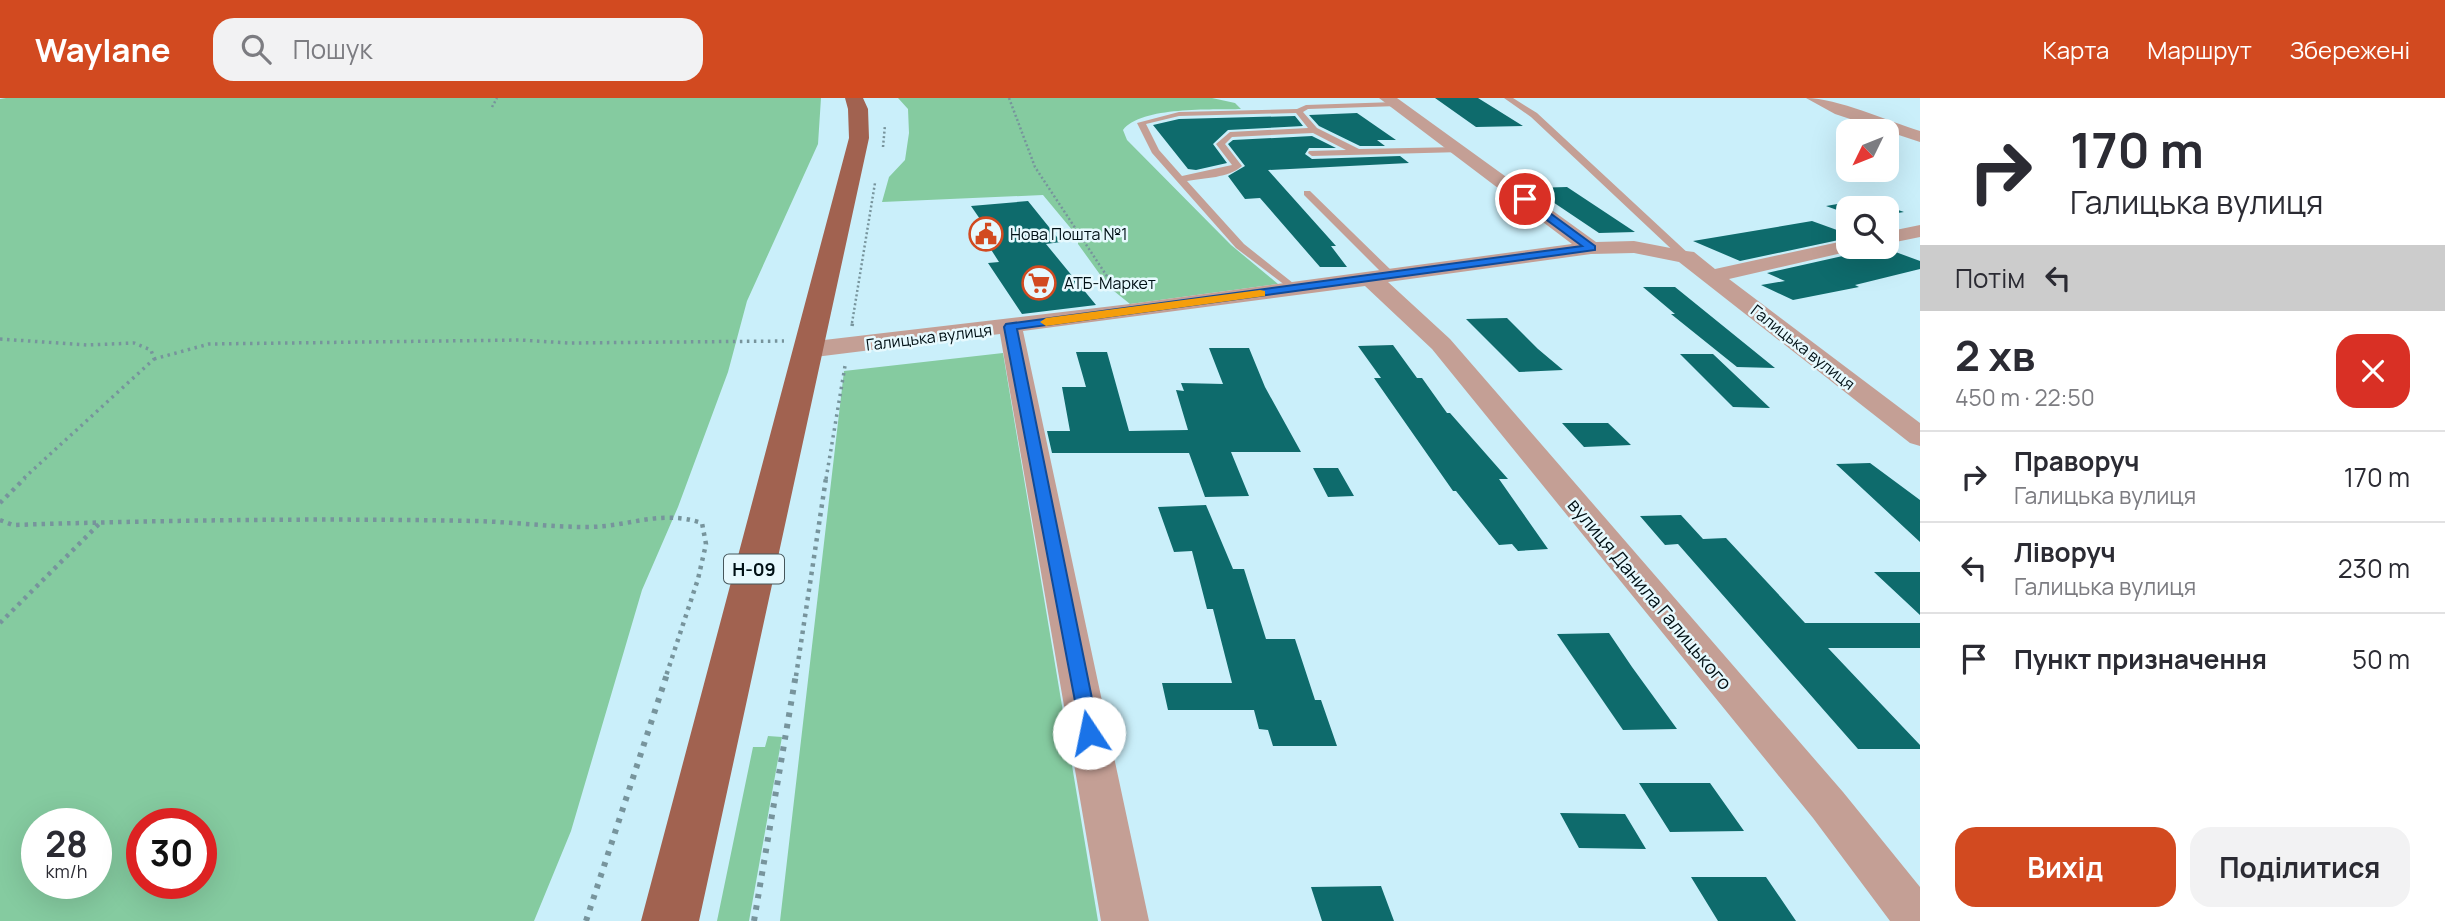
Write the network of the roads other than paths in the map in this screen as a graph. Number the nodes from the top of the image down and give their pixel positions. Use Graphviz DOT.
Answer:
graph roads {
  1 [pos="1508,98"];
  2 [pos="1814,98"];
  3 [pos="1391,101"];
  4 [pos="869,108"];
  5 [pos="1298,111"];
  6 [pos="1314,130"];
  7 [pos="1920,137"];
  8 [pos="1459,150"];
  9 [pos="1357,152"];
  10 [pos="1312,153"];
  11 [pos="1180,179"];
  12 [pos="1307,193"];
  13 [pos="1920,231"];
  14 [pos="1899,235"];
  15 [pos="1591,248"];
  16 [pos="1836,249"];
  17 [pos="1686,257"];
  18 [pos="1713,276"];
  19 [pos="1380,277"];
  20 [pos="1294,289"];
  21 [pos="1010,327"];
  22 [pos="822,345"];
  23 [pos="1920,437"];
  24 [pos="670,921"];
  25 [pos="1125,921"];
  26 [pos="1918,921"];
  1 -- 17 [label="lane, Галицька вулиця"];
  2 -- 7 [label="street"];
  3 -- 5 [label="lane"];
  3 -- 8 [label="street"];
  4 -- 22 [label="main road, Н-09"];
  5 -- 6 [label="lane"];
  5 -- 11 [label="lane"];
  6 -- 9 [label="lane"];
  6 -- 11 [label="lane"];
  8 -- 9 [label="lane"];
  8 -- 15 [label="street"];
  9 -- 10 [label="lane"];
  11 -- 20 [label="lane"];
  12 -- 19 [label="lane"];
  13 -- 14 [label="street"];
  15 -- 17 [label="street, Галицька вулиця"];
  15 -- 19 [label="street, Галицька вулиця"];
  16 -- 18 [label="street"];
  17 -- 18 [label="street, Галицька вулиця"];
  18 -- 23 [label="street, Галицька вулиця"];
  19 -- 20 [label="street, Галицька вулиця"];
  19 -- 26 [label="street, вулиця Данила Галицького"];
  20 -- 21 [label="street, Галицька вулиця"];
  21 -- 22 [label="street, Галицька вулиця"];
  21 -- 25 [label="street"];
  22 -- 24 [label="main road, Н-09"];
}
